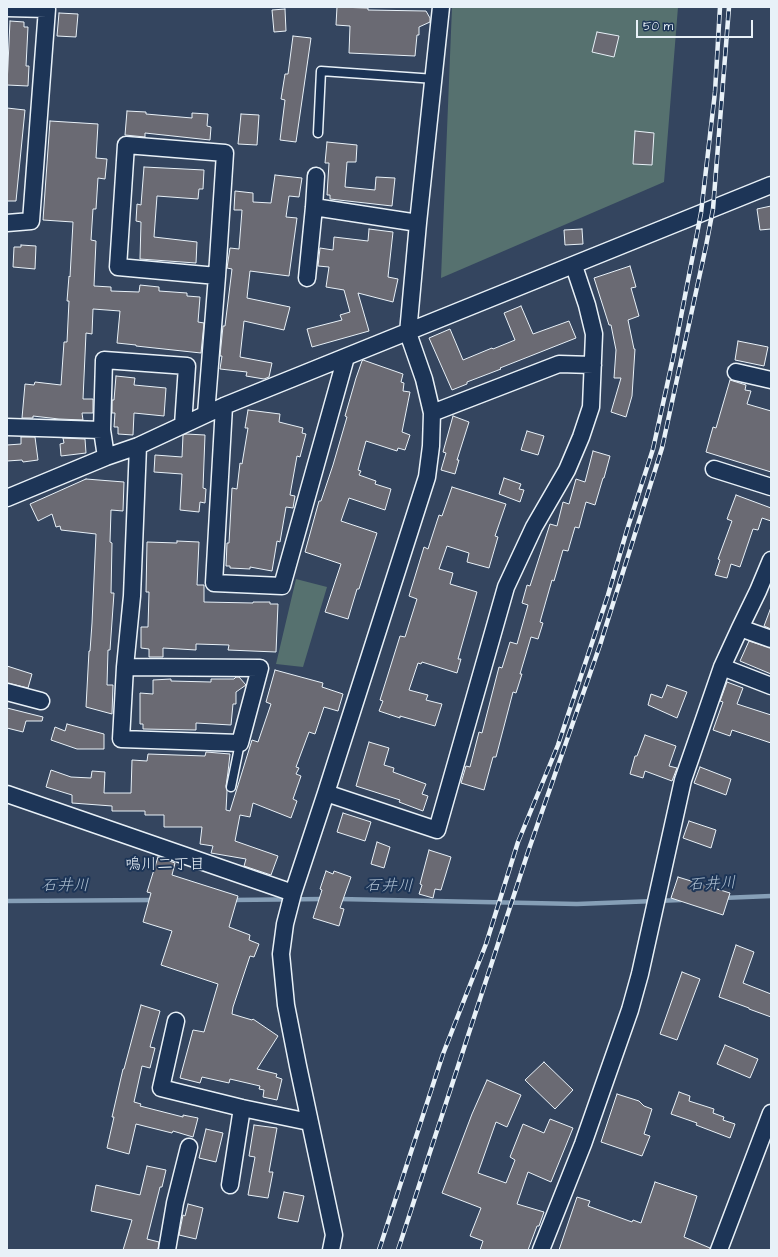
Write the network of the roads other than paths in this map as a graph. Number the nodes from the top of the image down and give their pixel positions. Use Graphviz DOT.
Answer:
graph roads {
  1 [pos="441,7"];
  2 [pos="7,8"];
  3 [pos="435,79"];
  4 [pos="318,133"];
  5 [pos="316,176"];
  6 [pos="771,185"];
  7 [pos="314,207"];
  8 [pos="7,223"];
  9 [pos="418,223"];
  10 [pos="574,266"];
  11 [pos="217,276"];
  12 [pos="306,278"];
  13 [pos="408,333"];
  14 [pos="346,356"];
  15 [pos="593,364"];
  16 [pos="736,372"];
  17 [pos="771,380"];
  18 [pos="224,406"];
  19 [pos="432,413"];
  20 [pos="206,414"];
  21 [pos="184,425"];
  22 [pos="7,427"];
  23 [pos="102,430"];
  24 [pos="138,446"];
  25 [pos="106,457"];
  26 [pos="714,469"];
  27 [pos="771,487"];
  28 [pos="7,498"];
  29 [pos="771,560"];
  30 [pos="740,628"];
  31 [pos="771,639"];
  32 [pos="125,667"];
  33 [pos="722,667"];
  34 [pos="771,686"];
  35 [pos="7,692"];
  36 [pos="41,701"];
  37 [pos="240,743"];
  38 [pos="231,787"];
  39 [pos="326,793"];
  40 [pos="7,794"];
  41 [pos="293,893"];
  42 [pos="176,1021"];
  43 [pos="242,1108"];
  44 [pos="771,1113"];
  45 [pos="309,1122"];
  46 [pos="189,1147"];
  47 [pos="230,1185"];
  48 [pos="167,1250"];
  49 [pos="331,1250"];
  50 [pos="541,1250"];
  51 [pos="719,1250"];
  1 -- 3 [label="street"];
  2 -- 8 [label="street"];
  3 -- 4 [label="lane"];
  3 -- 9 [label="street"];
  5 -- 7 [label="street"];
  6 -- 10 [label="street"];
  7 -- 9 [label="street"];
  7 -- 12 [label="street"];
  9 -- 13 [label="street"];
  10 -- 13 [label="street"];
  10 -- 15 [label="street"];
  11 -- 11 [label="street"];
  11 -- 20 [label="street"];
  13 -- 14 [label="street"];
  13 -- 19 [label="street"];
  14 -- 18 [label="street"];
  14 -- 18 [label="street"];
  15 -- 19 [label="street"];
  15 -- 39 [label="street"];
  16 -- 17 [label="street"];
  18 -- 20 [label="street"];
  19 -- 39 [label="street"];
  20 -- 21 [label="street"];
  21 -- 23 [label="street"];
  21 -- 24 [label="street"];
  22 -- 23 [label="street"];
  23 -- 25 [label="street"];
  24 -- 25 [label="street"];
  24 -- 32 [label="street"];
  25 -- 28 [label="street"];
  26 -- 27 [label="street"];
  29 -- 30 [label="street"];
  30 -- 31 [label="street"];
  30 -- 33 [label="street"];
  32 -- 37 [label="street"];
  32 -- 37 [label="street"];
  33 -- 34 [label="street"];
  33 -- 50 [label="street"];
  35 -- 36 [label="street"];
  37 -- 38 [label="lane"];
  39 -- 41 [label="street"];
  40 -- 41 [label="street"];
  41 -- 45 [label="street"];
  42 -- 43 [label="street"];
  43 -- 45 [label="street"];
  43 -- 47 [label="street"];
  44 -- 51 [label="street"];
  45 -- 49 [label="street"];
  46 -- 48 [label="street"];
}
